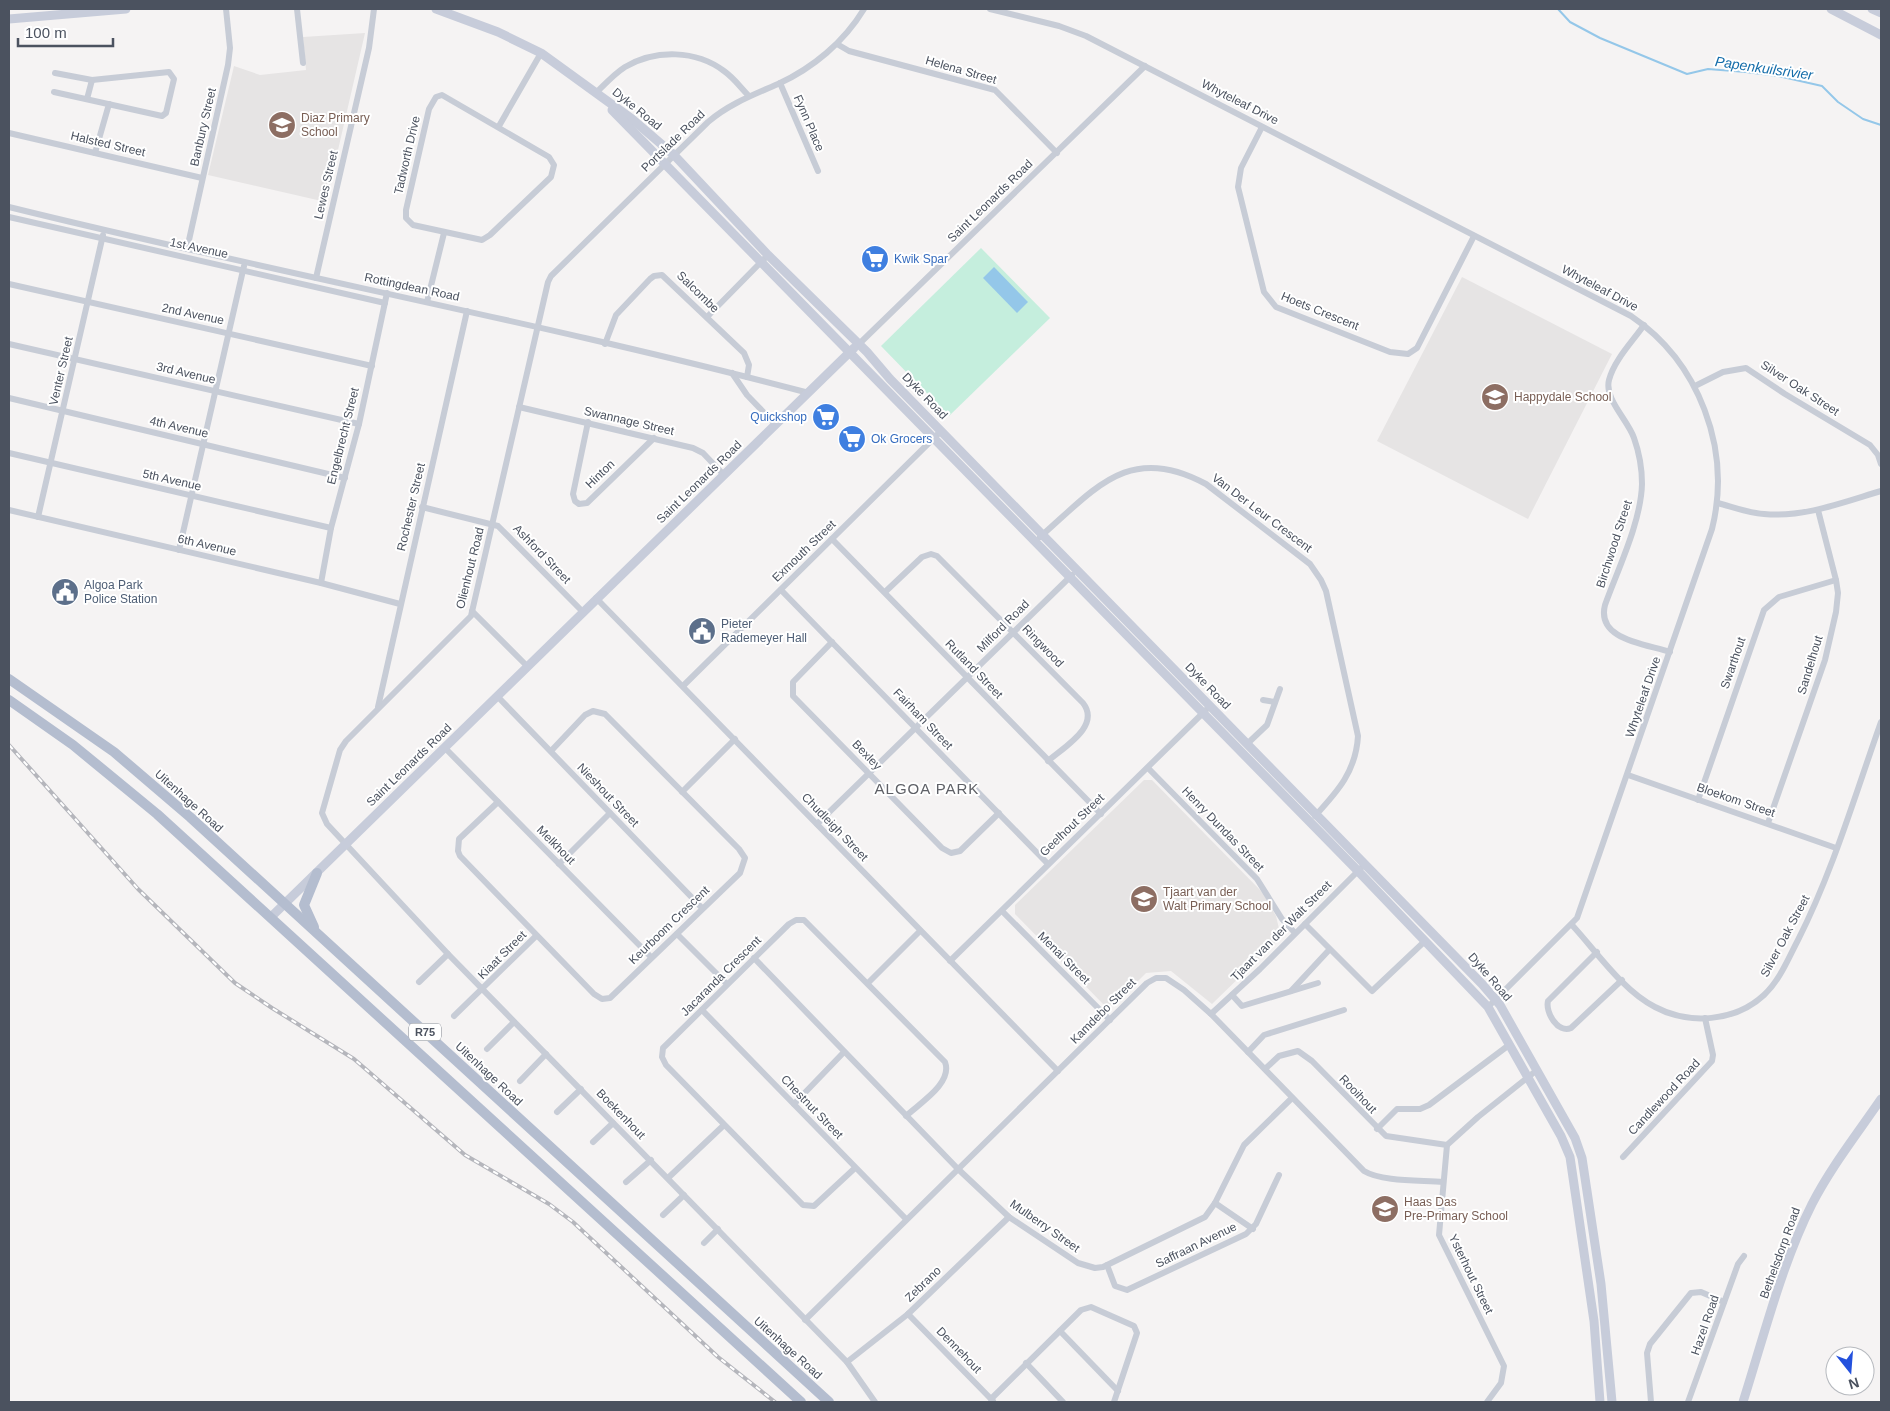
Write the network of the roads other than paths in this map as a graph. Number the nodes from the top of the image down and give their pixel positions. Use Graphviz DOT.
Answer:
graph roads {
  1 [pos="126,9"];
  2 [pos="226,9"];
  3 [pos="297,9"];
  4 [pos="374,9"];
  5 [pos="436,9"];
  6 [pos="864,9"];
  7 [pos="990,9"];
  8 [pos="1834,9"];
  9 [pos="1872,9"];
  10 [pos="1881,13"];
  11 [pos="9,19"];
  12 [pos="1881,35"];
  13 [pos="837,44"];
  14 [pos="541,53"];
  15 [pos="303,64"];
  16 [pos="1145,66"];
  17 [pos="55,73"];
  18 [pos="92,80"];
  19 [pos="780,83"];
  20 [pos="54,92"];
  21 [pos="596,92"];
  22 [pos="749,96"];
  23 [pos="87,99"];
  24 [pos="109,104"];
  25 [pos="499,126"];
  26 [pos="1262,126"];
  27 [pos="9,133"];
  28 [pos="95,153"];
  29 [pos="1057,153"];
  30 [pos="674,155"];
  31 [pos="664,165"];
  32 [pos="818,171"];
  33 [pos="202,178"];
  34 [pos="9,207"];
  35 [pos="9,217"];
  36 [pos="104,231"];
  37 [pos="444,233"];
  38 [pos="1474,236"];
  39 [pos="103,238"];
  40 [pos="187,249"];
  41 [pos="768,255"];
  42 [pos="760,262"];
  43 [pos="244,266"];
  44 [pos="316,278"];
  45 [pos="9,284"];
  46 [pos="387,294"];
  47 [pos="88,302"];
  48 [pos="427,302"];
  49 [pos="385,303"];
  50 [pos="467,311"];
  51 [pos="708,316"];
  52 [pos="1644,325"];
  53 [pos="538,327"];
  54 [pos="229,333"];
  55 [pos="9,344"];
  56 [pos="605,344"];
  57 [pos="859,344"];
  58 [pos="850,352"];
  59 [pos="75,360"];
  60 [pos="372,366"];
  61 [pos="732,373"];
  62 [pos="747,377"];
  63 [pos="1695,386"];
  64 [pos="216,391"];
  65 [pos="809,393"];
  66 [pos="9,398"];
  67 [pos="519,407"];
  68 [pos="62,411"];
  69 [pos="588,422"];
  70 [pos="359,424"];
  71 [pos="776,425"];
  72 [pos="941,432"];
  73 [pos="654,438"];
  74 [pos="934,439"];
  75 [pos="204,444"];
  76 [pos="9,453"];
  77 [pos="51,463"];
  78 [pos="1881,464"];
  79 [pos="724,475"];
  80 [pos="345,478"];
  81 [pos="1881,491"];
  82 [pos="192,496"];
  83 [pos="1718,503"];
  84 [pos="422,507"];
  85 [pos="9,510"];
  86 [pos="1818,510"];
  87 [pos="38,516"];
  88 [pos="492,523"];
  89 [pos="331,528"];
  90 [pos="1043,535"];
  91 [pos="832,539"];
  92 [pos="1034,542"];
  93 [pos="179,550"];
  94 [pos="1077,570"];
  95 [pos="1068,578"];
  96 [pos="1836,580"];
  97 [pos="321,583"];
  98 [pos="780,590"];
  99 [pos="885,592"];
  100 [pos="596,598"];
  101 [pos="400,604"];
  102 [pos="472,611"];
  103 [pos="582,611"];
  104 [pos="1014,632"];
  105 [pos="832,642"];
  106 [pos="1670,652"];
  107 [pos="527,666"];
  108 [pos="967,678"];
  109 [pos="9,679"];
  110 [pos="683,686"];
  111 [pos="1280,689"];
  112 [pos="498,697"];
  113 [pos="9,700"];
  114 [pos="1263,700"];
  115 [pos="1275,702"];
  116 [pos="1211,706"];
  117 [pos="377,709"];
  118 [pos="1202,714"];
  119 [pos="1881,722"];
  120 [pos="916,727"];
  121 [pos="735,739"];
  122 [pos="1247,744"];
  123 [pos="445,748"];
  124 [pos="551,751"];
  125 [pos="1048,761"];
  126 [pos="1148,768"];
  127 [pos="869,774"];
  128 [pos="1628,775"];
  129 [pos="682,792"];
  130 [pos="1698,800"];
  131 [pos="498,802"];
  132 [pos="999,812"];
  133 [pos="610,813"];
  134 [pos="1100,814"];
  135 [pos="1317,814"];
  136 [pos="1309,823"];
  137 [pos="1768,823"];
  138 [pos="817,824"];
  139 [pos="346,844"];
  140 [pos="1836,848"];
  141 [pos="560,864"];
  142 [pos="1048,864"];
  143 [pos="1365,864"];
  144 [pos="1358,871"];
  145 [pos="317,873"];
  146 [pos="283,905"];
  147 [pos="702,908"];
  148 [pos="1002,911"];
  149 [pos="271,917"];
  150 [pos="1305,924"];
  151 [pos="1572,925"];
  152 [pos="316,931"];
  153 [pos="920,931"];
  154 [pos="1295,933"];
  155 [pos="677,934"];
  156 [pos="536,936"];
  157 [pos="1425,941"];
  158 [pos="1329,950"];
  159 [pos="1597,952"];
  160 [pos="448,954"];
  161 [pos="651,957"];
  162 [pos="754,958"];
  163 [pos="950,961"];
  164 [pos="1622,980"];
  165 [pos="419,982"];
  166 [pos="868,983"];
  167 [pos="1318,983"];
  168 [pos="726,984"];
  169 [pos="483,989"];
  170 [pos="1290,992"];
  171 [pos="1232,994"];
  172 [pos="1496,1000"];
  173 [pos="1488,1007"];
  174 [pos="702,1010"];
  175 [pos="1344,1010"];
  176 [pos="1211,1014"];
  177 [pos="454,1016"];
  178 [pos="1705,1018"];
  179 [pos="1110,1020"];
  180 [pos="514,1022"];
  181 [pos="1509,1045"];
  182 [pos="487,1048"];
  183 [pos="844,1052"];
  184 [pos="1248,1052"];
  185 [pos="546,1054"];
  186 [pos="1265,1069"];
  187 [pos="1537,1070"];
  188 [pos="1058,1071"];
  189 [pos="1528,1077"];
  190 [pos="520,1081"];
  191 [pos="581,1089"];
  192 [pos="1292,1098"];
  193 [pos="1881,1100"];
  194 [pos="794,1104"];
  195 [pos="557,1112"];
  196 [pos="906,1116"];
  197 [pos="613,1123"];
  198 [pos="724,1125"];
  199 [pos="1377,1129"];
  200 [pos="593,1142"];
  201 [pos="1446,1145"];
  202 [pos="1624,1157"];
  203 [pos="651,1160"];
  204 [pos="855,1168"];
  205 [pos="958,1169"];
  206 [pos="1278,1175"];
  207 [pos="668,1178"];
  208 [pos="626,1182"];
  209 [pos="1443,1182"];
  210 [pos="684,1195"];
  211 [pos="1215,1203"];
  212 [pos="663,1215"];
  213 [pos="1009,1217"];
  214 [pos="906,1219"];
  215 [pos="1253,1229"];
  216 [pos="718,1230"];
  217 [pos="704,1243"];
  218 [pos="1744,1256"];
  219 [pos="1107,1265"];
  220 [pos="1724,1302"];
  221 [pos="908,1314"];
  222 [pos="805,1320"];
  223 [pos="1060,1332"];
  224 [pos="846,1362"];
  225 [pos="1026,1364"];
  226 [pos="1118,1391"];
  227 [pos="992,1401"];
  228 [pos="800,1402"];
  229 [pos="829,1402"];
  230 [pos="874,1402"];
  231 [pos="1063,1402"];
  232 [pos="1114,1402"];
  233 [pos="1487,1402"];
  234 [pos="1600,1402"];
  235 [pos="1612,1402"];
  236 [pos="1651,1402"];
  237 [pos="1688,1402"];
  238 [pos="1743,1402"];
  1 -- 11 [label="street"];
  2 -- 33 [label="street, Banbury Street"];
  3 -- 15 [label="street"];
  4 -- 44 [label="street, Lewes Street"];
  5 -- 14 [label="street, Dyke Road"];
  6 -- 13 [label="street, Portslade Road"];
  7 -- 16 [label="street, Whyteleaf Drive"];
  8 -- 12 [label="street"];
  9 -- 10 [label="street"];
  13 -- 19 [label="street, Portslade Road"];
  13 -- 29 [label="street, Helena Street"];
  14 -- 21 [label="street, Dyke Road"];
  14 -- 25 [label="street"];
  16 -- 26 [label="street, Whyteleaf Drive"];
  16 -- 29 [label="street, Saint Leonards Road"];
  17 -- 18 [label="street"];
  18 -- 23 [label="street"];
  18 -- 24 [label="street"];
  19 -- 22 [label="street, Portslade Road"];
  19 -- 32 [label="street, Fynn Place"];
  20 -- 23 [label="street"];
  21 -- 22 [label="street"];
  21 -- 30 [label="street, Dyke Road"];
  21 -- 31 [label="street, Dyke Road"];
  22 -- 30 [label="street, Portslade Road"];
  23 -- 24 [label="street"];
  24 -- 28 [label="street"];
  25 -- 37 [label="street, Tadworth Drive"];
  25 -- 37 [label="street, Tadworth Drive"];
  26 -- 38 [label="street, Whyteleaf Drive"];
  26 -- 38 [label="street, Hoets Crescent"];
  27 -- 28 [label="street, Halsted Street"];
  28 -- 33 [label="street, Halsted Street"];
  29 -- 57 [label="street, Saint Leonards Road"];
  30 -- 31 [label="street, Portslade Road"];
  30 -- 41 [label="street, Dyke Road"];
  31 -- 42 [label="street, Dyke Road"];
  31 -- 53 [label="street, Portslade Road"];
  33 -- 40 [label="street, Banbury Street"];
  34 -- 36 [label="street, Rottingdean Road"];
  35 -- 39 [label="street, 1st Avenue"];
  36 -- 39 [label="street, Venter Street"];
  36 -- 40 [label="street, Rottingdean Road"];
  37 -- 48 [label="street"];
  38 -- 52 [label="street, Whyteleaf Drive"];
  39 -- 43 [label="street, 1st Avenue"];
  39 -- 47 [label="street, Venter Street"];
  40 -- 43 [label="street, Rottingdean Road"];
  41 -- 42 [label="street"];
  41 -- 57 [label="street, Dyke Road"];
  42 -- 51 [label="street"];
  42 -- 58 [label="street, Dyke Road"];
  43 -- 44 [label="street, Rottingdean Road"];
  43 -- 49 [label="street, 1st Avenue"];
  43 -- 54 [label="street"];
  44 -- 46 [label="street, Rottingdean Road"];
  45 -- 47 [label="street, 2nd Avenue"];
  46 -- 48 [label="street, Rottingdean Road"];
  46 -- 49 [label="street, Engelbrecht Street"];
  47 -- 54 [label="street, 2nd Avenue"];
  47 -- 59 [label="street, Venter Street"];
  48 -- 50 [label="street, Rottingdean Road"];
  49 -- 60 [label="street, Engelbrecht Street"];
  50 -- 53 [label="street, Rottingdean Road"];
  50 -- 84 [label="street, Rochester Street"];
  51 -- 56 [label="street, Salcombe"];
  51 -- 62 [label="street, Salcombe"];
  52 -- 63 [label="street, Whyteleaf Drive"];
  52 -- 106 [label="street, Birchwood Street"];
  53 -- 56 [label="street, Rottingdean Road"];
  53 -- 67 [label="street, Olienhout Road"];
  54 -- 60 [label="street, 2nd Avenue"];
  54 -- 64 [label="street"];
  55 -- 59 [label="street, 3rd Avenue"];
  56 -- 61 [label="street, Rottingdean Road"];
  57 -- 58 [label="street, Saint Leonards Road"];
  57 -- 72 [label="street, Dyke Road"];
  58 -- 65 [label="street, Saint Leonards Road"];
  58 -- 74 [label="street, Dyke Road"];
  59 -- 64 [label="street, 3rd Avenue"];
  59 -- 68 [label="street, Venter Street"];
  60 -- 70 [label="street, Engelbrecht Street"];
  61 -- 62 [label="street, Rottingdean Road"];
  61 -- 71 [label="street"];
  62 -- 65 [label="street, Rottingdean Road"];
  63 -- 78 [label="street, Silver Oak Street"];
  63 -- 83 [label="street, Whyteleaf Drive"];
  64 -- 70 [label="street, 3rd Avenue"];
  64 -- 75 [label="street"];
  65 -- 71 [label="street, Saint Leonards Road"];
  66 -- 68 [label="street, 4th Avenue"];
  67 -- 69 [label="street, Swannage Street"];
  67 -- 88 [label="street, Olienhout Road"];
  68 -- 75 [label="street, 4th Avenue"];
  68 -- 77 [label="street, Venter Street"];
  69 -- 73 [label="street, Swannage Street"];
  69 -- 73 [label="street, Hinton"];
  70 -- 80 [label="street, Engelbrecht Street"];
  71 -- 79 [label="street, Saint Leonards Road"];
  72 -- 74 [label="street, Exmouth Street"];
  72 -- 90 [label="street, Dyke Road"];
  73 -- 79 [label="street, Swannage Street"];
  74 -- 91 [label="street, Exmouth Street"];
  74 -- 92 [label="street, Dyke Road"];
  75 -- 80 [label="street, 4th Avenue"];
  75 -- 82 [label="street"];
  76 -- 77 [label="street, 5th Avenue"];
  77 -- 82 [label="street, 5th Avenue"];
  77 -- 87 [label="street, Venter Street"];
  79 -- 100 [label="street, Saint Leonards Road"];
  80 -- 89 [label="street, Engelbrecht Street"];
  81 -- 86 [label="street"];
  82 -- 89 [label="street, 5th Avenue"];
  82 -- 93 [label="street"];
  83 -- 86 [label="street"];
  83 -- 106 [label="street, Whyteleaf Drive"];
  84 -- 88 [label="street, Ashford Street"];
  84 -- 101 [label="street, Rochester Street"];
  85 -- 87 [label="street, 6th Avenue"];
  86 -- 96 [label="street, Sandelhout"];
  87 -- 93 [label="street, 6th Avenue"];
  88 -- 102 [label="street, Olienhout Road"];
  88 -- 103 [label="street, Ashford Street"];
  89 -- 97 [label="street, Engelbrecht Street"];
  90 -- 92 [label="street, Van Der Leur Crescent"];
  90 -- 94 [label="street, Dyke Road"];
  90 -- 135 [label="street, Van Der Leur Crescent"];
  91 -- 98 [label="street, Exmouth Street"];
  91 -- 99 [label="street, Rutland Street"];
  92 -- 95 [label="street, Dyke Road"];
  93 -- 97 [label="street, 6th Avenue"];
  94 -- 95 [label="street, Milford Road"];
  94 -- 116 [label="street, Dyke Road"];
  95 -- 104 [label="street, Milford Road"];
  95 -- 118 [label="street, Dyke Road"];
  96 -- 130 [label="street, Swarthout"];
  96 -- 137 [label="street, Sandelhout"];
  97 -- 101 [label="street, 6th Avenue"];
  98 -- 105 [label="street, Fairham Street"];
  98 -- 110 [label="street, Exmouth Street"];
  99 -- 104 [label="street, Ringwood"];
  99 -- 108 [label="street, Rutland Street"];
  100 -- 103 [label="street, Saint Leonards Road"];
  100 -- 110 [label="street, Chudleigh Street"];
  101 -- 117 [label="street, Rochester Street"];
  102 -- 107 [label="street"];
  102 -- 117 [label="street, Olienhout Road"];
  103 -- 107 [label="street, Saint Leonards Road"];
  104 -- 108 [label="street, Milford Road"];
  104 -- 125 [label="street, Ringwood"];
  105 -- 120 [label="street, Fairham Street"];
  105 -- 127 [label="street, Bexley"];
  106 -- 128 [label="street, Whyteleaf Drive"];
  107 -- 112 [label="street, Saint Leonards Road"];
  108 -- 120 [label="street, Milford Road"];
  108 -- 125 [label="street, Rutland Street"];
  109 -- 146 [label="main road, Uitenhage Road / R75"];
  110 -- 121 [label="street, Chudleigh Street"];
  111 -- 115 [label="street"];
  112 -- 123 [label="street, Saint Leonards Road"];
  112 -- 124 [label="street, Nieshout Street"];
  113 -- 149 [label="main road, R75"];
  114 -- 115 [label="street"];
  115 -- 122 [label="street"];
  116 -- 118 [label="street, Geelhout Street"];
  116 -- 122 [label="street, Dyke Road"];
  117 -- 139 [label="street, Olienhout Road"];
  118 -- 126 [label="street, Geelhout Street"];
  118 -- 136 [label="street, Dyke Road"];
  119 -- 140 [label="street, Silver Oak Street"];
  120 -- 127 [label="street, Milford Road"];
  120 -- 132 [label="street, Fairham Street"];
  121 -- 129 [label="street"];
  121 -- 138 [label="street, Chudleigh Street"];
  122 -- 135 [label="street, Dyke Road"];
  123 -- 131 [label="street, Melkhout"];
  123 -- 139 [label="street, Saint Leonards Road"];
  124 -- 129 [label="street, Keurboom Crescent"];
  124 -- 133 [label="street, Nieshout Street"];
  125 -- 134 [label="street, Rutland Street"];
  126 -- 134 [label="street, Geelhout Street"];
  126 -- 154 [label="street, Henry Dundas Street"];
  127 -- 132 [label="street, Bexley"];
  127 -- 138 [label="street, Milford Road"];
  128 -- 130 [label="street, Bloekom Street"];
  128 -- 151 [label="street, Whyteleaf Drive"];
  129 -- 147 [label="street, Keurboom Crescent"];
  130 -- 137 [label="street, Bloekom Street"];
  131 -- 141 [label="street, Melkhout"];
  131 -- 156 [label="street, Keurboom Crescent"];
  132 -- 142 [label="street, Fairham Street"];
  133 -- 141 [label="street"];
  133 -- 147 [label="street, Nieshout Street"];
  134 -- 142 [label="street, Geelhout Street"];
  135 -- 136 [label="street, Van Der Leur Crescent"];
  135 -- 143 [label="street, Dyke Road"];
  136 -- 144 [label="street, Dyke Road"];
  137 -- 140 [label="street, Bloekom Street"];
  138 -- 153 [label="street, Chudleigh Street"];
  139 -- 145 [label="street, Saint Leonards Road"];
  139 -- 160 [label="street, Boekenhout"];
  140 -- 178 [label="street, Silver Oak Street"];
  141 -- 161 [label="street, Melkhout"];
  142 -- 148 [label="street, Geelhout Street"];
  143 -- 144 [label="street, Tjaart van der Walt Street"];
  143 -- 172 [label="street, Dyke Road"];
  144 -- 150 [label="street, Tjaart van der Walt Street"];
  144 -- 157 [label="street, Dyke Road"];
  145 -- 146 [label="street, Saint Leonards Road"];
  145 -- 152 [label="main road"];
  146 -- 149 [label="street, Saint Leonards Road"];
  146 -- 152 [label="main road, Uitenhage Road / R75"];
  147 -- 155 [label="street, Keurboom Crescent"];
  148 -- 163 [label="street, Geelhout Street"];
  148 -- 179 [label="street, Menai Street"];
  149 -- 228 [label="main road, R75"];
  150 -- 154 [label="street, Tjaart van der Walt Street"];
  150 -- 158 [label="street"];
  151 -- 159 [label="street, Silver Oak Street"];
  151 -- 172 [label="street, Whyteleaf Drive"];
  152 -- 229 [label="main road, Uitenhage Road / R75"];
  153 -- 163 [label="street, Chudleigh Street"];
  153 -- 166 [label="street"];
  154 -- 171 [label="street, Tjaart van der Walt Street"];
  155 -- 161 [label="street, Keurboom Crescent"];
  155 -- 168 [label="street"];
  156 -- 161 [label="street, Keurboom Crescent"];
  156 -- 169 [label="street, Kiaat Street"];
  157 -- 158 [label="street"];
  157 -- 173 [label="street, Dyke Road"];
  158 -- 170 [label="street"];
  159 -- 164 [label="street, Silver Oak Street"];
  159 -- 164 [label="street"];
  160 -- 165 [label="street"];
  160 -- 169 [label="street, Boekenhout"];
  162 -- 166 [label="street, Jacaranda Crescent"];
  162 -- 168 [label="street, Jacaranda Crescent"];
  162 -- 183 [label="street, Mulberry Street"];
  163 -- 188 [label="street, Chudleigh Street"];
  164 -- 178 [label="street, Silver Oak Street"];
  166 -- 196 [label="street, Jacaranda Crescent"];
  167 -- 170 [label="street"];
  168 -- 174 [label="street, Jacaranda Crescent"];
  169 -- 177 [label="street, Kiaat Street"];
  169 -- 180 [label="street, Boekenhout"];
  170 -- 171 [label="street"];
  171 -- 176 [label="street, Tjaart van der Walt Street"];
  172 -- 173 [label="street, Whyteleaf Drive"];
  172 -- 187 [label="street, Dyke Road"];
  173 -- 181 [label="street, Dyke Road"];
  174 -- 194 [label="street, Chestnut Street"];
  174 -- 198 [label="street, Jacaranda Crescent"];
  175 -- 184 [label="street"];
  176 -- 179 [label="street, Kamdebo Street"];
  176 -- 184 [label="street, Kamdebo Street"];
  178 -- 202 [label="street, Candlewood Road"];
  179 -- 188 [label="street, Kamdebo Street"];
  180 -- 182 [label="street"];
  180 -- 185 [label="street, Boekenhout"];
  181 -- 189 [label="street, Dyke Road"];
  181 -- 199 [label="street"];
  183 -- 194 [label="street"];
  183 -- 196 [label="street, Mulberry Street"];
  184 -- 186 [label="street, Kamdebo Street"];
  185 -- 190 [label="street"];
  185 -- 191 [label="street, Boekenhout"];
  186 -- 192 [label="street, Kamdebo Street"];
  186 -- 199 [label="street, Rooihout"];
  187 -- 189 [label="street"];
  187 -- 235 [label="street, Dyke Road"];
  188 -- 205 [label="street, Kamdebo Street"];
  189 -- 201 [label="street"];
  189 -- 234 [label="street, Dyke Road"];
  191 -- 195 [label="street"];
  191 -- 197 [label="street, Boekenhout"];
  192 -- 209 [label="street, Kamdebo Street"];
  192 -- 211 [label="street, Mulberry Street"];
  193 -- 238 [label="street, Bethelsdorp Road"];
  194 -- 204 [label="street, Chestnut Street"];
  196 -- 205 [label="street, Mulberry Street"];
  197 -- 200 [label="street"];
  197 -- 203 [label="street, Boekenhout"];
  198 -- 204 [label="street, Jacaranda Crescent"];
  198 -- 207 [label="street"];
  199 -- 201 [label="street, Rooihout"];
  201 -- 209 [label="street, Ysterhout Street"];
  203 -- 207 [label="street, Boekenhout"];
  203 -- 208 [label="street"];
  204 -- 214 [label="street, Chestnut Street"];
  205 -- 213 [label="street, Mulberry Street"];
  205 -- 214 [label="street, Kamdebo Street"];
  206 -- 215 [label="street, Saffraan Avenue"];
  207 -- 210 [label="street, Boekenhout"];
  209 -- 233 [label="street, Ysterhout Street"];
  210 -- 212 [label="street"];
  210 -- 216 [label="street, Boekenhout"];
  211 -- 215 [label="street"];
  211 -- 219 [label="street, Mulberry Street"];
  213 -- 219 [label="street, Mulberry Street"];
  213 -- 221 [label="street, Zebrano"];
  214 -- 222 [label="street, Kamdebo Street"];
  215 -- 219 [label="street, Saffraan Avenue"];
  216 -- 217 [label="street"];
  216 -- 222 [label="street, Boekenhout"];
  218 -- 220 [label="street, Hazel Road"];
  220 -- 236 [label="street"];
  220 -- 237 [label="street, Hazel Road"];
  221 -- 224 [label="street, Zebrano"];
  221 -- 227 [label="street, Dennehout"];
  222 -- 224 [label="street, Boekenhout"];
  223 -- 225 [label="street"];
  223 -- 226 [label="street"];
  223 -- 226 [label="street"];
  224 -- 230 [label="street, Boekenhout"];
  225 -- 227 [label="street"];
  225 -- 231 [label="street"];
  226 -- 232 [label="street"];
}
